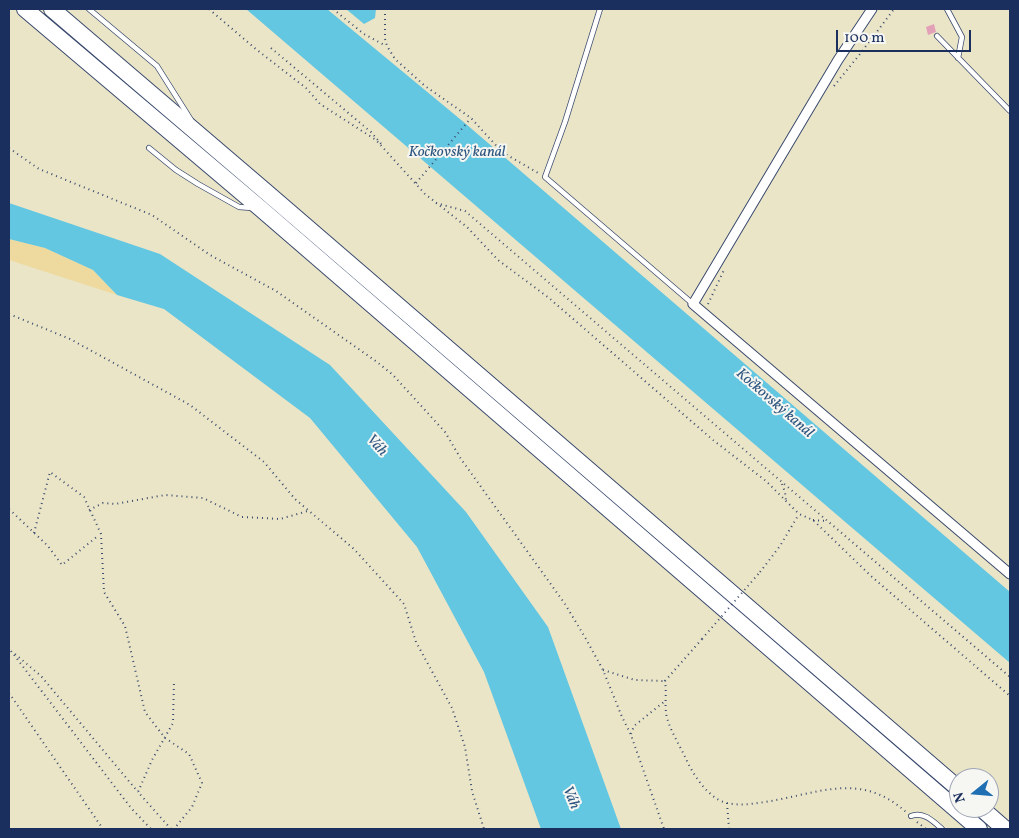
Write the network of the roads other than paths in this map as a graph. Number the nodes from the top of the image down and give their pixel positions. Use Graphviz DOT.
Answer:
graph roads {
  1 [pos="25,9"];
  2 [pos="52,9"];
  3 [pos="89,9"];
  4 [pos="600,9"];
  5 [pos="872,9"];
  6 [pos="947,9"];
  7 [pos="937,36"];
  8 [pos="958,58"];
  9 [pos="1010,111"];
  10 [pos="201,136"];
  11 [pos="149,148"];
  12 [pos="260,208"];
  13 [pos="693,304"];
  14 [pos="1010,574"];
  15 [pos="949,780"];
  16 [pos="910,816"];
  17 [pos="992,818"];
  18 [pos="942,829"];
  19 [pos="979,829"];
  20 [pos="1005,829"];
  1 -- 12 [label="highway"];
  2 -- 10 [label="highway"];
  3 -- 10 [label="lane"];
  4 -- 13 [label="lane"];
  5 -- 13 [label="street"];
  6 -- 8 [label="lane"];
  7 -- 8 [label="lane"];
  8 -- 9 [label="lane"];
  10 -- 15 [label="highway"];
  11 -- 12 [label="lane"];
  12 -- 19 [label="highway"];
  13 -- 14 [label="street"];
  16 -- 18 [label="lane"];
  17 -- 20 [label="highway"];
}
